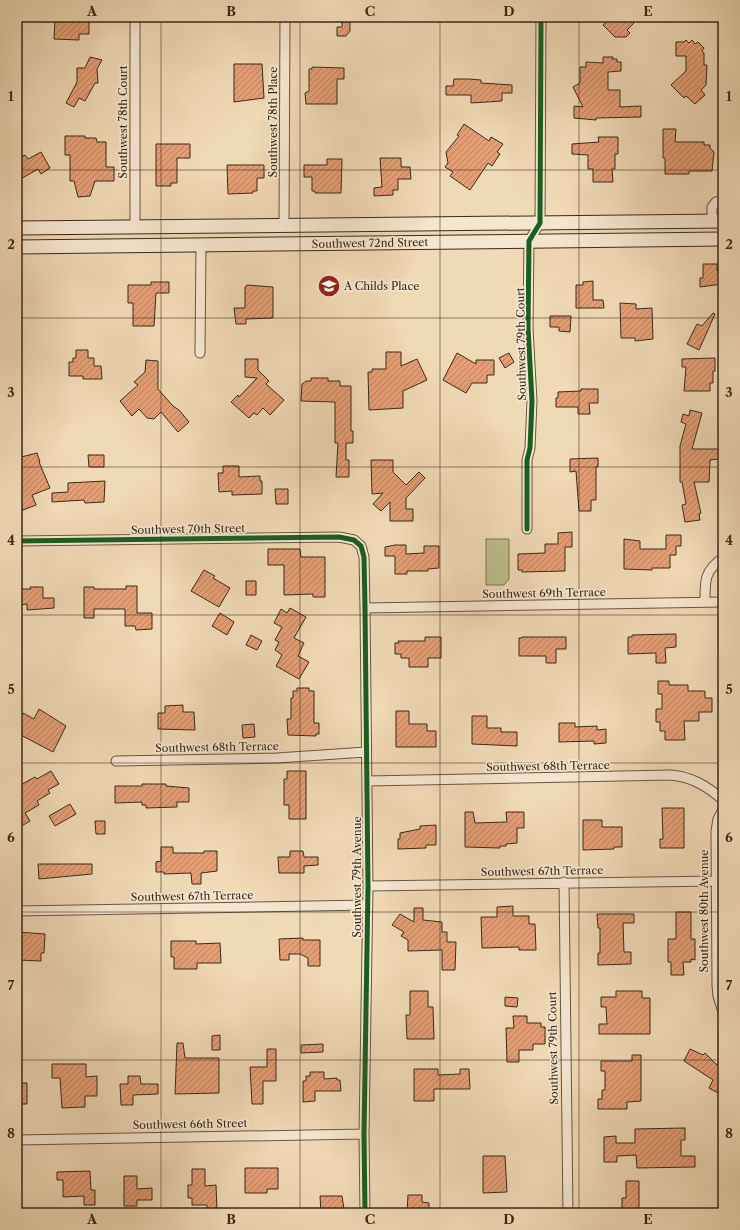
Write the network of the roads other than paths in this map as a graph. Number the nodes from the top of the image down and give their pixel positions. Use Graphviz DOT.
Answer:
graph roads {
  1 [pos="135,17"];
  2 [pos="285,17"];
  3 [pos="541,17"];
  4 [pos="723,201"];
  5 [pos="717,221"];
  6 [pos="540,223"];
  7 [pos="284,226"];
  8 [pos="17,228"];
  9 [pos="135,228"];
  10 [pos="723,239"];
  11 [pos="530,241"];
  12 [pos="201,245"];
  13 [pos="134,246"];
  14 [pos="17,247"];
  15 [pos="200,354"];
  16 [pos="527,528"];
  17 [pos="17,541"];
  18 [pos="358,542"];
  19 [pos="723,558"];
  20 [pos="705,602"];
  21 [pos="723,602"];
  22 [pos="365,608"];
  23 [pos="366,752"];
  24 [pos="116,761"];
  25 [pos="367,781"];
  26 [pos="723,800"];
  27 [pos="723,810"];
  28 [pos="716,881"];
  29 [pos="564,882"];
  30 [pos="368,886"];
  31 [pos="368,905"];
  32 [pos="17,911"];
  33 [pos="723,1012"];
  34 [pos="364,1134"];
  35 [pos="17,1140"];
  36 [pos="365,1213"];
  37 [pos="568,1213"];
  1 -- 9 [label="street, Southwest 78th Court"];
  2 -- 7 [label="street, Southwest 78th Place"];
  3 -- 6 [label="street, Southwest 79th Court"];
  4 -- 5 [label="street"];
  5 -- 6 [label="main road, Southwest 72nd Street"];
  6 -- 7 [label="main road, Southwest 72nd Street"];
  6 -- 11 [label="street, Southwest 79th Court"];
  7 -- 9 [label="main road, Southwest 72nd Street"];
  8 -- 9 [label="main road, Southwest 72nd Street"];
  9 -- 13 [label="main road"];
  10 -- 11 [label="main road, Southwest 72nd Street"];
  11 -- 12 [label="main road, Southwest 72nd Street"];
  11 -- 16 [label="street, Southwest 79th Court"];
  12 -- 13 [label="main road, Southwest 72nd Street"];
  12 -- 15 [label="street"];
  13 -- 14 [label="main road, Southwest 72nd Street"];
  17 -- 18 [label="street, Southwest 70th Street"];
  18 -- 22 [label="street, Southwest 79th Avenue"];
  19 -- 20 [label="street"];
  20 -- 21 [label="street, Southwest 69th Terrace"];
  20 -- 22 [label="street, Southwest 69th Terrace"];
  22 -- 23 [label="street, Southwest 79th Avenue"];
  23 -- 24 [label="street, Southwest 68th Terrace"];
  23 -- 25 [label="street, Southwest 79th Avenue"];
  25 -- 26 [label="street, Southwest 68th Terrace"];
  25 -- 30 [label="street, Southwest 79th Avenue"];
  27 -- 28 [label="street, Southwest 80th Avenue"];
  28 -- 29 [label="street, Southwest 67th Terrace"];
  28 -- 33 [label="street, Southwest 80th Avenue"];
  29 -- 30 [label="street, Southwest 67th Terrace"];
  29 -- 37 [label="street, Southwest 79th Court"];
  30 -- 31 [label="street, Southwest 79th Avenue"];
  31 -- 32 [label="street, Southwest 67th Terrace"];
  31 -- 34 [label="street, Southwest 79th Avenue"];
  34 -- 35 [label="street, Southwest 66th Street"];
  34 -- 36 [label="street, Southwest 79th Avenue"];
}
